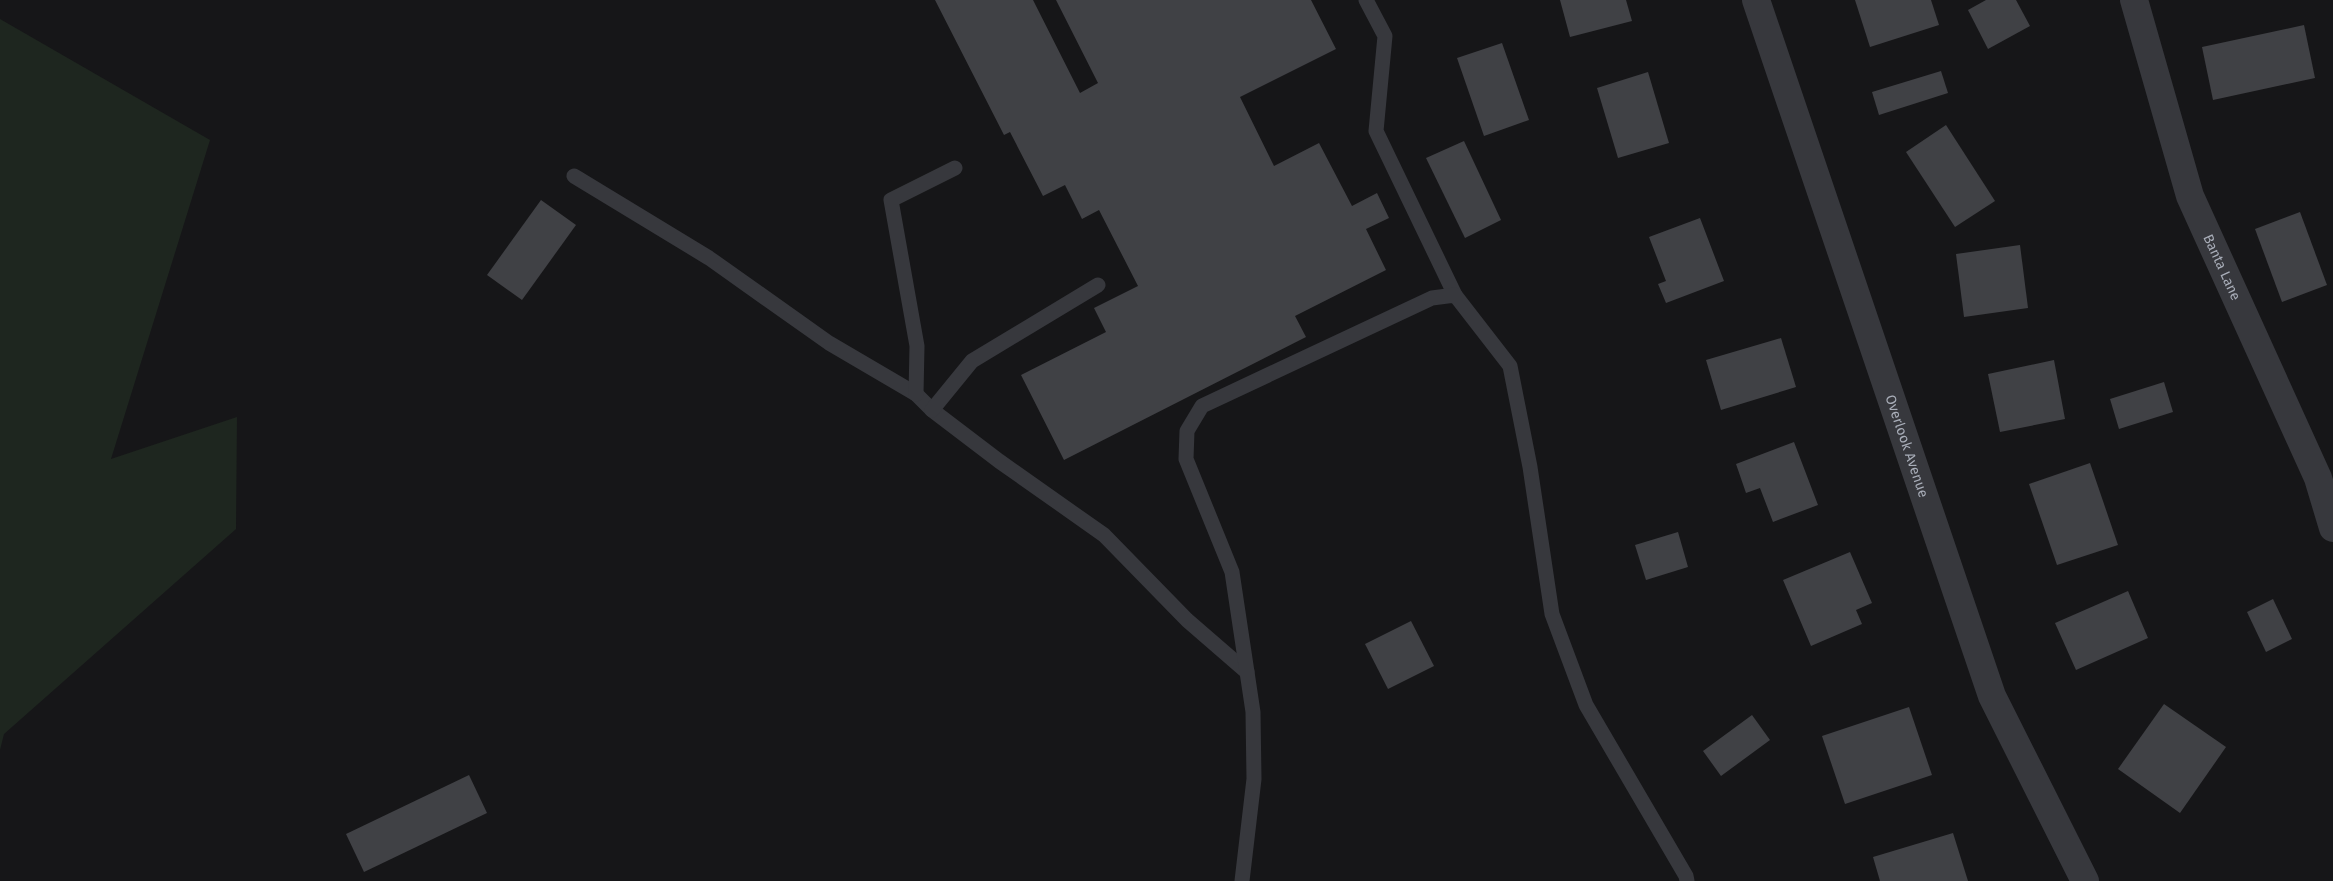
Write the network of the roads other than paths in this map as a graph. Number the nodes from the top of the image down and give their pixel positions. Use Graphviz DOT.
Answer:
graph roads {
  1 [pos="1366,0"];
  2 [pos="1756,0"];
  3 [pos="2134,0"];
  4 [pos="955,168"];
  5 [pos="574,176"];
  6 [pos="1098,285"];
  7 [pos="1455,295"];
  8 [pos="916,394"];
  9 [pos="932,410"];
  10 [pos="2333,528"];
  11 [pos="1247,672"];
  12 [pos="1242,881"];
  13 [pos="1687,881"];
  14 [pos="2085,881"];
  1 -- 7 [label="lane"];
  2 -- 14 [label="street, Overlook Avenue"];
  3 -- 10 [label="street, Banta Lane"];
  4 -- 8 [label="lane"];
  5 -- 8 [label="lane"];
  6 -- 9 [label="lane"];
  7 -- 11 [label="lane"];
  7 -- 13 [label="lane"];
  8 -- 9 [label="lane"];
  9 -- 11 [label="lane"];
  11 -- 12 [label="lane"];
}
